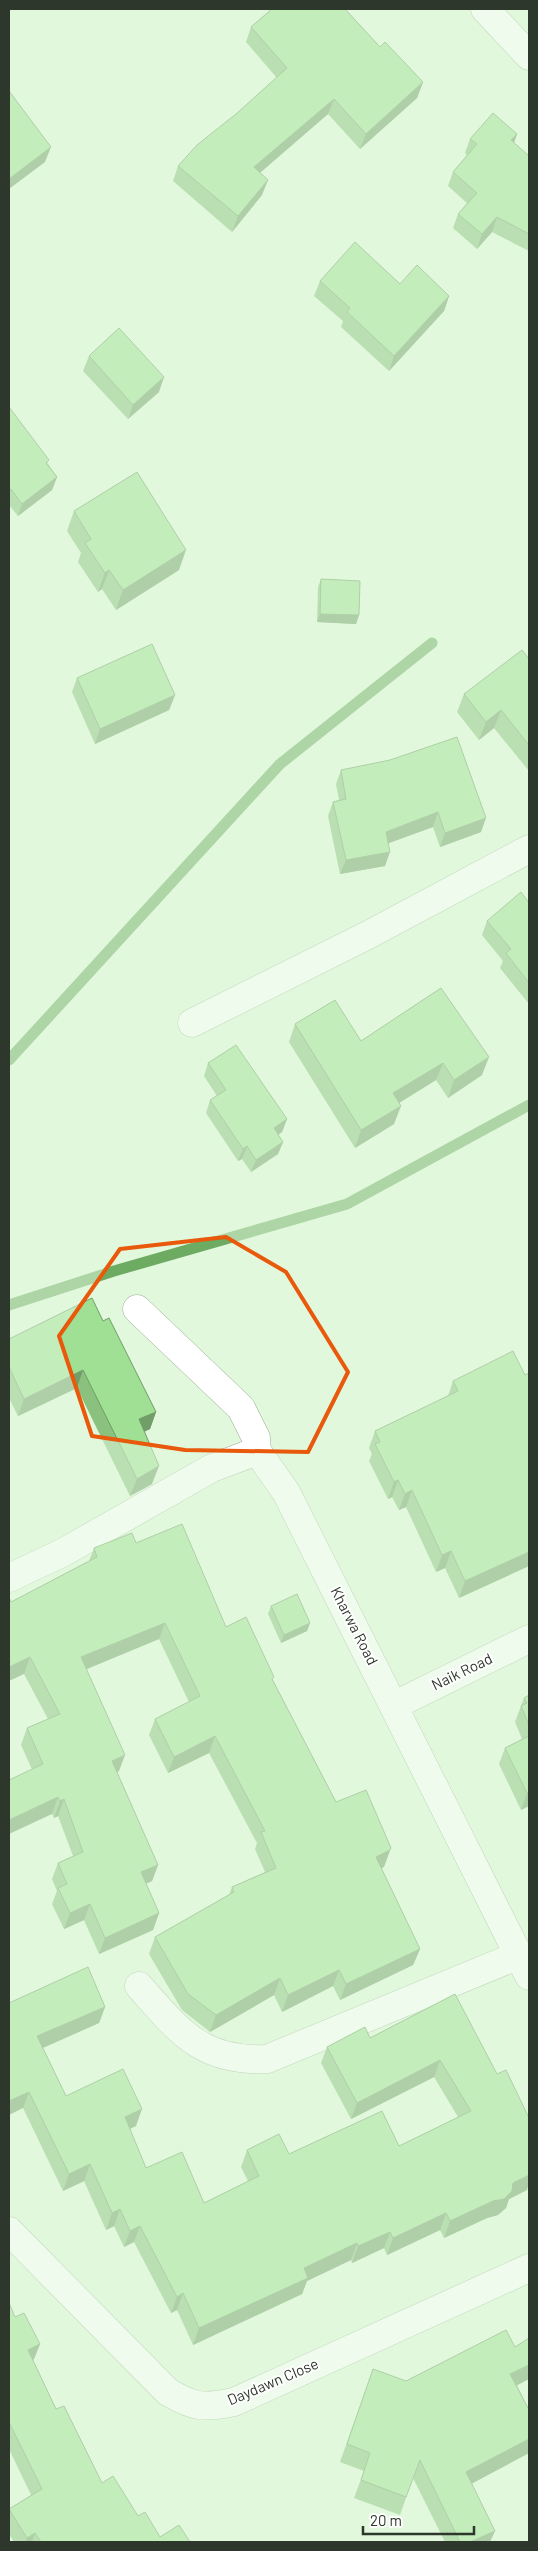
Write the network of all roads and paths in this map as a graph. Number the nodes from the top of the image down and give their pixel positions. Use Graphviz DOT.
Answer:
graph roads {
  1 [pos="485,9"];
  2 [pos="529,56"];
  3 [pos="529,849"];
  4 [pos="192,1023"];
  5 [pos="136,1309"];
  6 [pos="257,1451"];
  7 [pos="9,1578"];
  8 [pos="529,1639"];
  9 [pos="394,1705"];
  10 [pos="524,1966"];
  11 [pos="139,1986"];
  12 [pos="9,2231"];
  13 [pos="529,2268"];
  1 -- 2 [label="street"];
  3 -- 4 [label="street"];
  5 -- 6 [label="street, Kharwa Road"];
  6 -- 7 [label="street"];
  6 -- 9 [label="street, Kharwa Road"];
  8 -- 9 [label="street, Naik Road"];
  9 -- 10 [label="street, Kharwa Road"];
  10 -- 11 [label="street"];
  12 -- 13 [label="street, Daydawn Close"];
}
